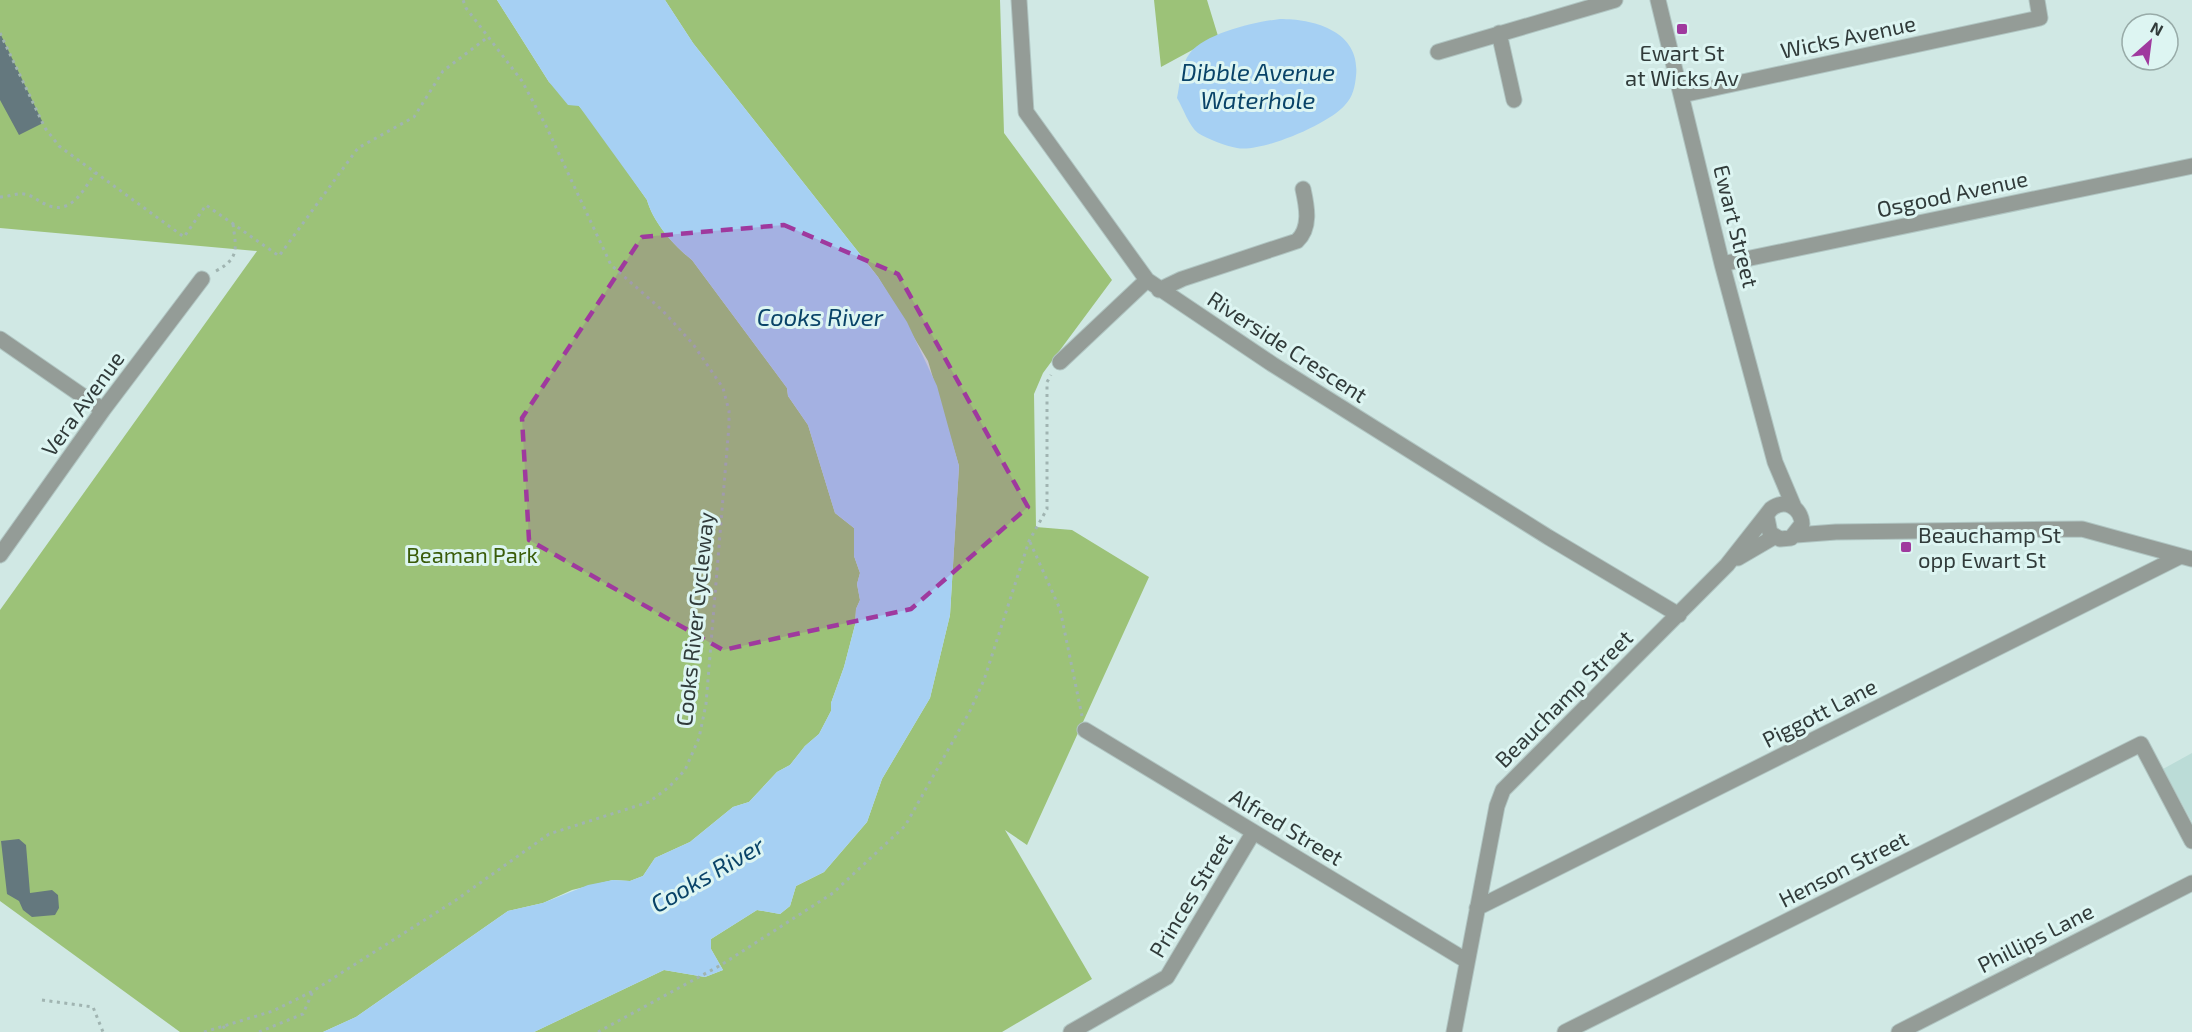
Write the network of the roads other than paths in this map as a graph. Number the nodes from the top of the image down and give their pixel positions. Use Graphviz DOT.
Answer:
graph roads {
  1 [pos="1019,0"];
  2 [pos="1615,0"];
  3 [pos="1658,0"];
  4 [pos="2037,0"];
  5 [pos="1498,33"];
  6 [pos="1438,52"];
  7 [pos="1682,95"];
  8 [pos="1514,100"];
  9 [pos="2192,166"];
  10 [pos="1304,189"];
  11 [pos="1722,264"];
  12 [pos="202,279"];
  13 [pos="1147,280"];
  14 [pos="1159,290"];
  15 [pos="0,339"];
  16 [pos="1060,362"];
  17 [pos="104,410"];
  18 [pos="1775,462"];
  19 [pos="1771,512"];
  20 [pos="1798,512"];
  21 [pos="1836,532"];
  22 [pos="1796,535"];
  23 [pos="1774,537"];
  24 [pos="0,555"];
  25 [pos="2186,558"];
  26 [pos="1727,565"];
  27 [pos="1679,615"];
  28 [pos="1085,730"];
  29 [pos="1253,833"];
  30 [pos="2192,841"];
  31 [pos="2192,883"];
  32 [pos="1477,908"];
  33 [pos="1467,960"];
  34 [pos="1071,1032"];
  35 [pos="1454,1032"];
  36 [pos="1565,1032"];
  37 [pos="1899,1032"];
  1 -- 13 [label="street, Riverside Crescent"];
  2 -- 5 [label="street"];
  3 -- 7 [label="street, Ewart Street"];
  4 -- 7 [label="street, Wicks Avenue"];
  5 -- 6 [label="street"];
  5 -- 8 [label="street"];
  7 -- 11 [label="street, Ewart Street"];
  9 -- 11 [label="street, Osgood Avenue"];
  10 -- 14 [label="street"];
  11 -- 18 [label="street, Ewart Street"];
  12 -- 17 [label="street, Vera Avenue"];
  13 -- 14 [label="street, Riverside Crescent"];
  13 -- 16 [label="street"];
  14 -- 27 [label="street, Riverside Crescent"];
  15 -- 17 [label="street"];
  17 -- 24 [label="street, Vera Avenue"];
  18 -- 19 [label="street, Ewart Street"];
  18 -- 20 [label="street, Ewart Street"];
  19 -- 20 [label="street"];
  19 -- 23 [label="street"];
  19 -- 26 [label="street, Beauchamp Street"];
  20 -- 21 [label="street"];
  20 -- 22 [label="street"];
  21 -- 22 [label="street"];
  21 -- 25 [label="street"];
  22 -- 23 [label="street"];
  23 -- 26 [label="street, Beauchamp Street"];
  25 -- 32 [label="street, Piggott Lane"];
  26 -- 27 [label="street, Beauchamp Street"];
  27 -- 32 [label="street, Beauchamp Street"];
  28 -- 29 [label="street, Alfred Street"];
  29 -- 33 [label="street, Alfred Street"];
  29 -- 34 [label="street, Princes Street"];
  30 -- 36 [label="street, Henson Street"];
  31 -- 37 [label="street, Phillips Lane"];
  32 -- 33 [label="street, Beauchamp Street"];
  33 -- 35 [label="street, Beauchamp Street"];
}
